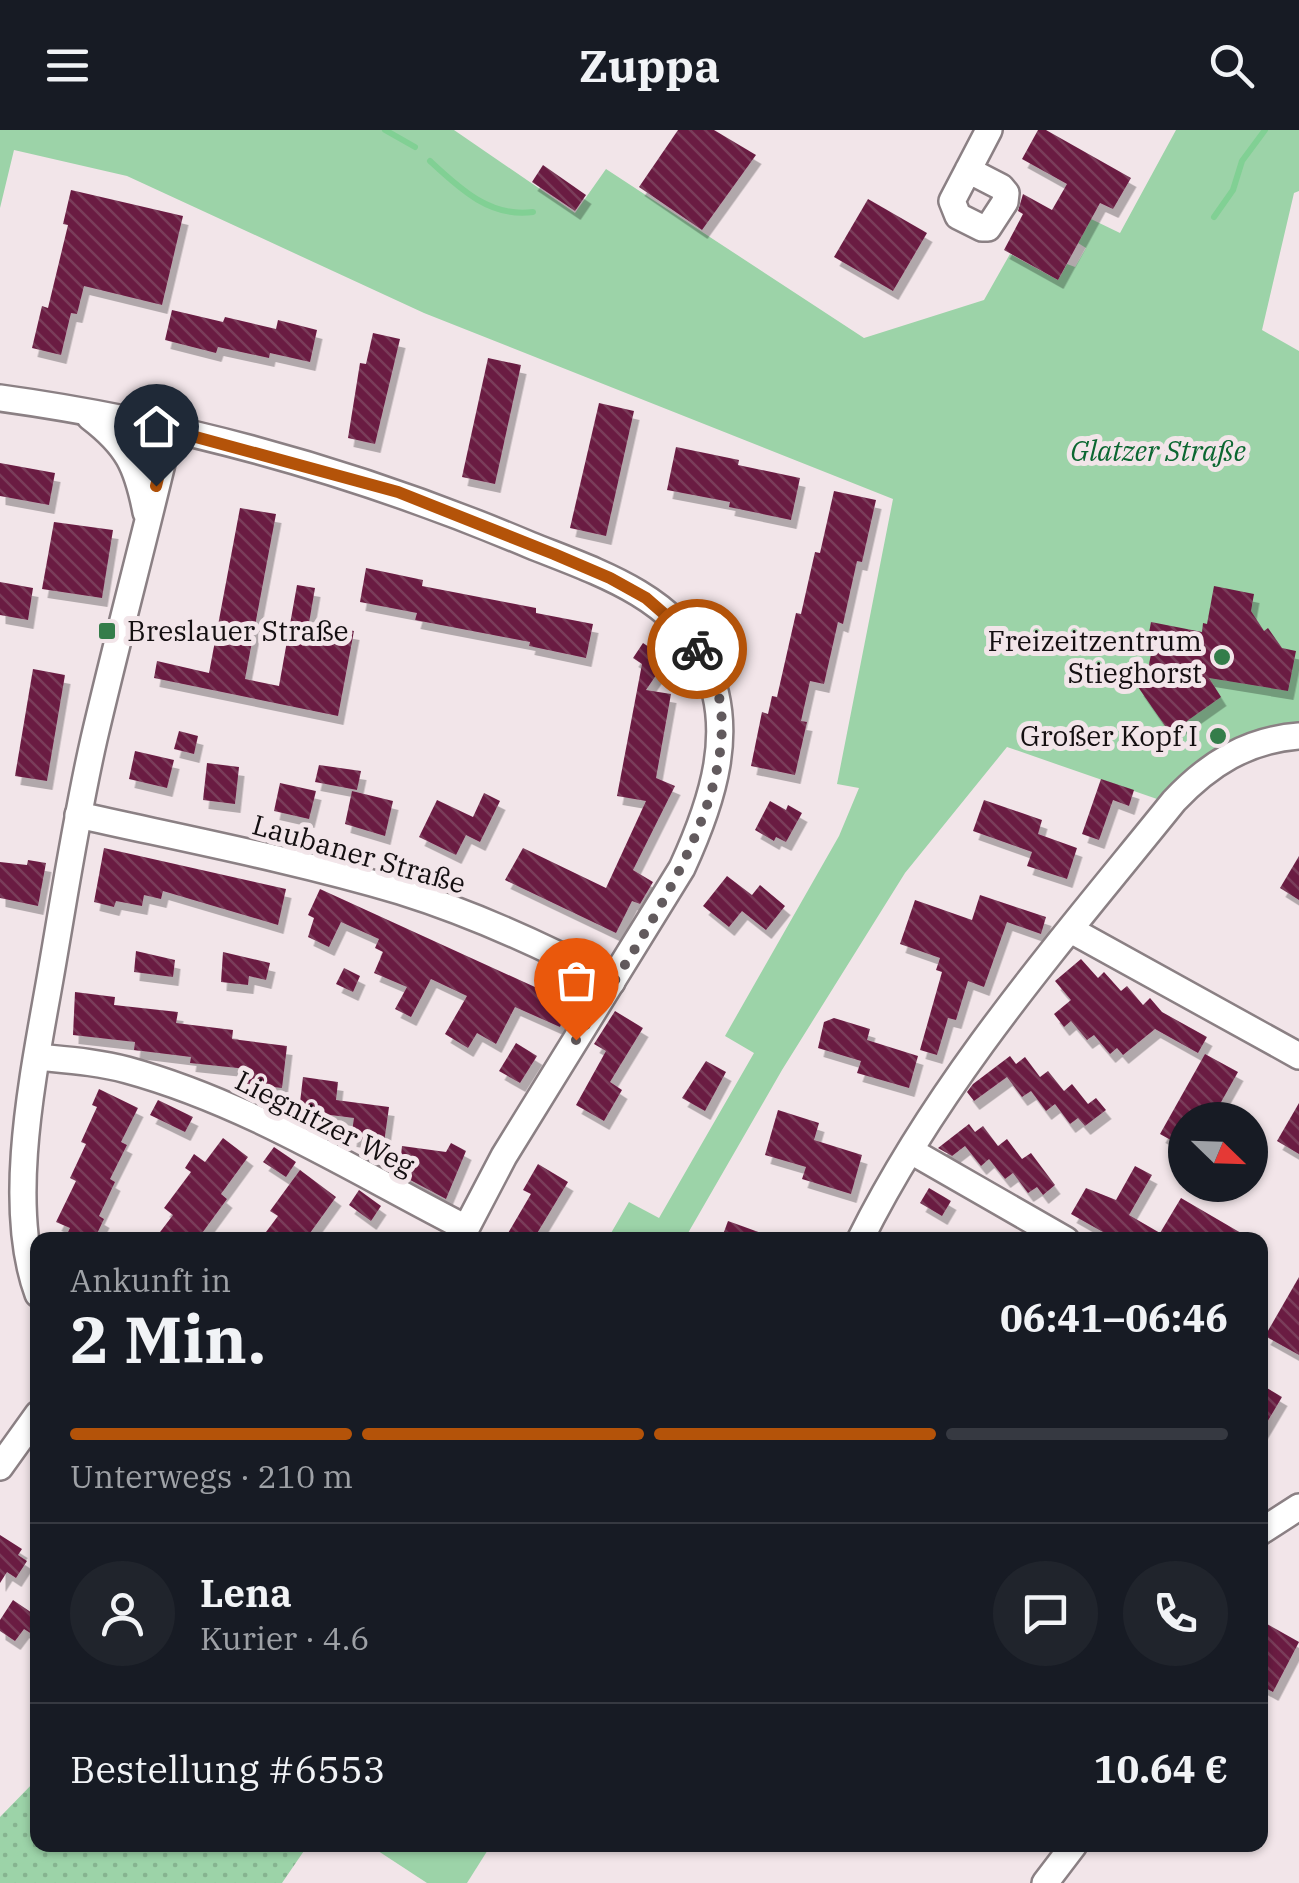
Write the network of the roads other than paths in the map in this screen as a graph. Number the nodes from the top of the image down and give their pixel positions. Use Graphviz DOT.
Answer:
graph roads {
  1 [pos="990,130"];
  2 [pos="968,170"];
  3 [pos="0,398"];
  4 [pos="82,412"];
  5 [pos="170,430"];
  6 [pos="148,522"];
  7 [pos="1299,736"];
  8 [pos="78,815"];
  9 [pos="1071,930"];
  10 [pos="612,982"];
  11 [pos="1299,1056"];
  12 [pos="36,1057"];
  13 [pos="911,1151"];
  14 [pos="460,1232"];
  15 [pos="464,1232"];
  16 [pos="865,1232"];
  17 [pos="1052,1232"];
  18 [pos="30,1272"];
  19 [pos="30,1425"];
  20 [pos="0,1467"];
  21 [pos="1299,1507"];
  22 [pos="1268,1527"];
  23 [pos="1068,1852"];
  24 [pos="1044,1883"];
  1 -- 2 [label="street"];
  3 -- 4 [label="street"];
  4 -- 5 [label="street"];
  4 -- 6 [label="street"];
  5 -- 6 [label="street"];
  5 -- 10 [label="street"];
  6 -- 8 [label="street"];
  7 -- 9 [label="street"];
  8 -- 10 [label="street, Laubaner Straße"];
  8 -- 12 [label="street"];
  9 -- 11 [label="street"];
  9 -- 13 [label="street"];
  10 -- 15 [label="street"];
  12 -- 14 [label="street, Liegnitzer Weg"];
  12 -- 18 [label="street"];
  13 -- 16 [label="street"];
  13 -- 17 [label="street"];
  19 -- 20 [label="street"];
  21 -- 22 [label="street"];
  23 -- 24 [label="street"];
}
